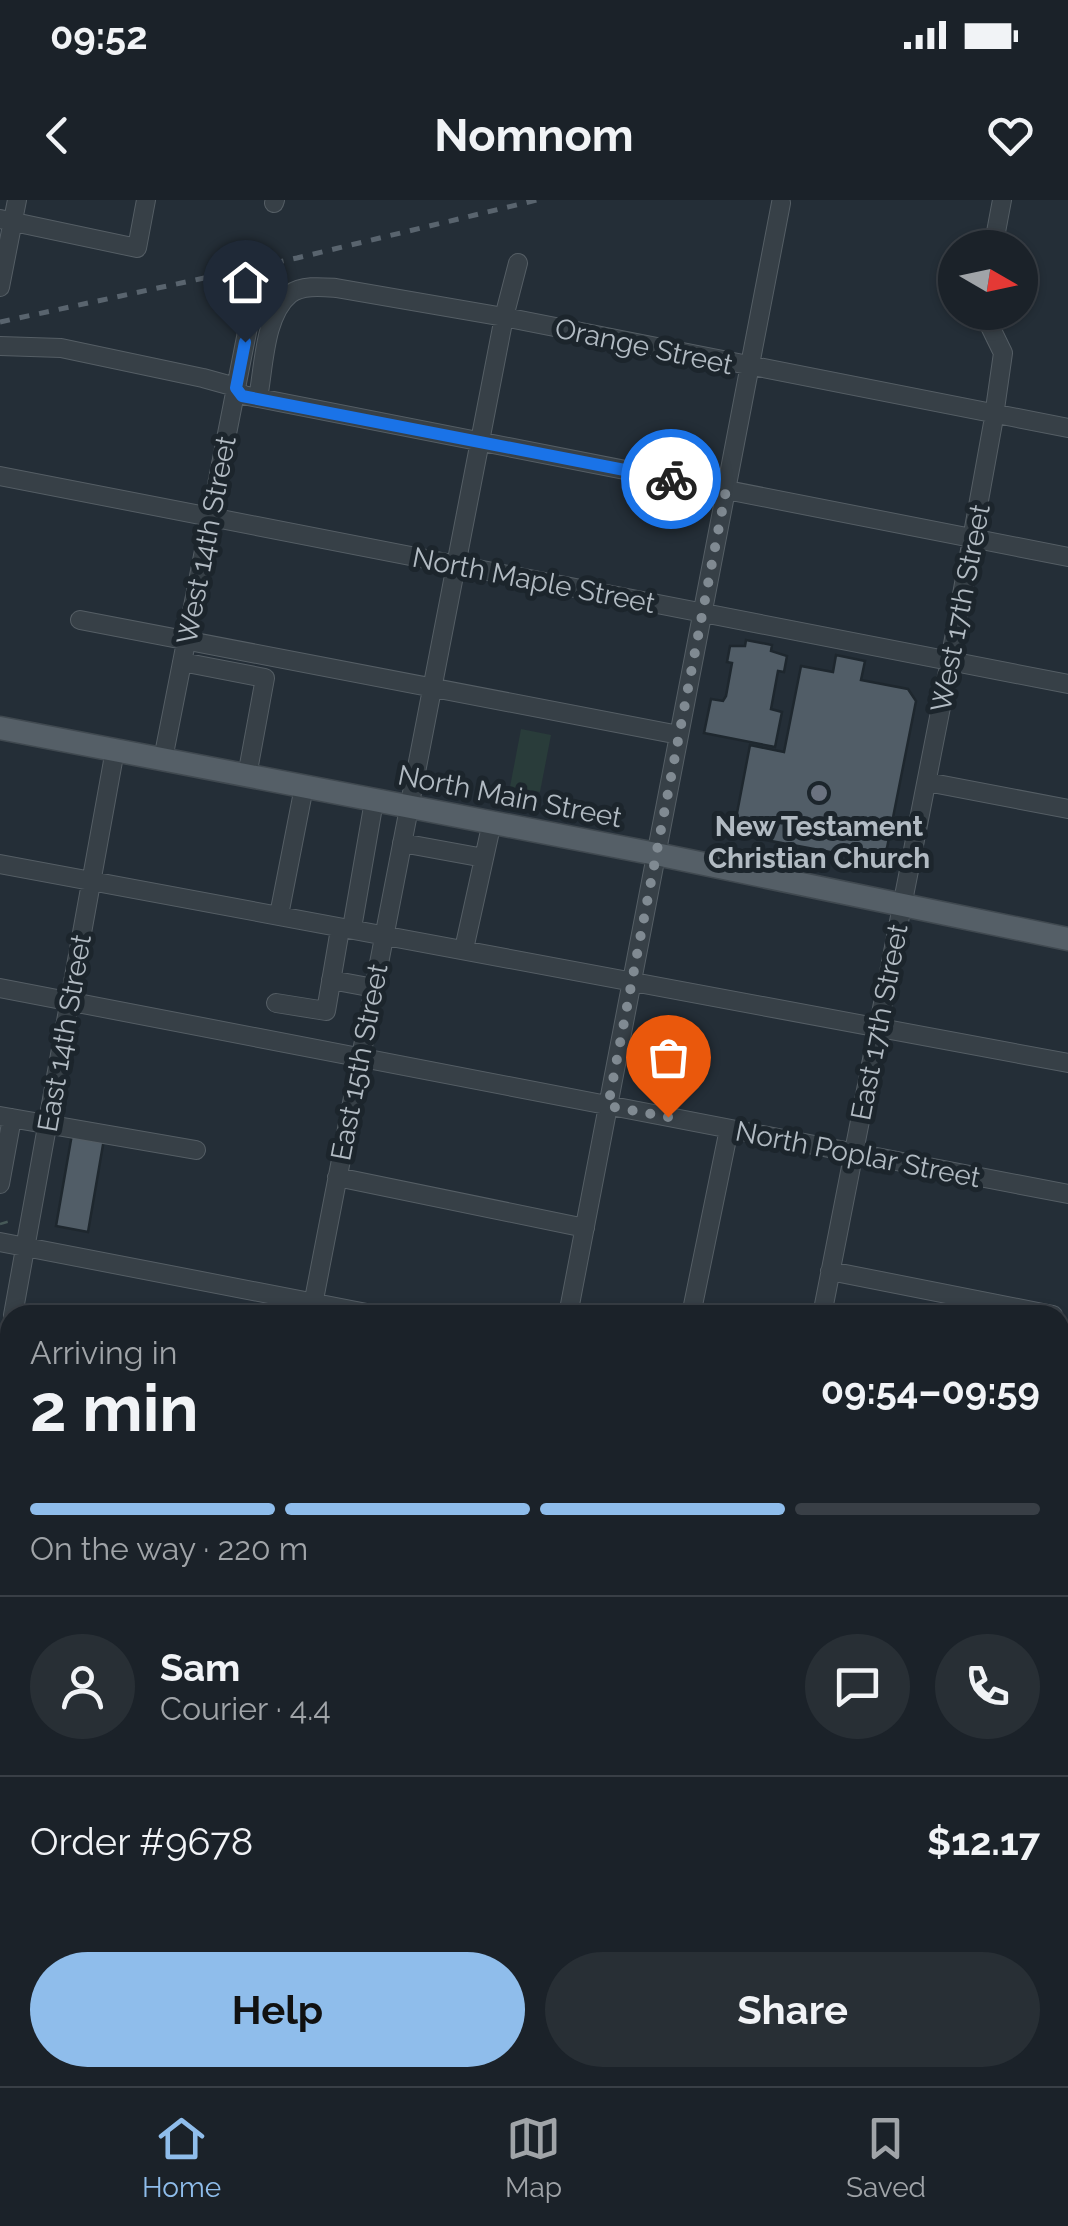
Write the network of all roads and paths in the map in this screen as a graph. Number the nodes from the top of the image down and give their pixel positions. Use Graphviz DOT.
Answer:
graph roads {
  1 [pos="17,200"];
  2 [pos="146,200"];
  3 [pos="1002,200"];
  4 [pos="781,202"];
  5 [pos="6,220"];
  6 [pos="996,230"];
  7 [pos="518,262"];
  8 [pos="0,287"];
  9 [pos="504,317"];
  10 [pos="250,322"];
  11 [pos="992,330"];
  12 [pos="0,346"];
  13 [pos="265,360"];
  14 [pos="240,364"];
  15 [pos="750,368"];
  16 [pos="236,388"];
  17 [pos="258,398"];
  18 [pos="994,414"];
  19 [pos="1068,428"];
  20 [pos="480,442"];
  21 [pos="0,476"];
  22 [pos="726,490"];
  23 [pos="210,518"];
  24 [pos="973,538"];
  25 [pos="1068,557"];
  26 [pos="456,565"];
  27 [pos="702,613"];
  28 [pos="80,620"];
  29 [pos="186,640"];
  30 [pos="950,661"];
  31 [pos="182,662"];
  32 [pos="1068,684"];
  33 [pos="432,687"];
  34 [pos="0,728"];
  35 [pos="679,734"];
  36 [pos="115,750"];
  37 [pos="163,759"];
  38 [pos="247,776"];
  39 [pos="927,782"];
  40 [pos="304,787"];
  41 [pos="374,801"];
  42 [pos="409,808"];
  43 [pos="1068,809"];
  44 [pos="492,822"];
  45 [pos="402,843"];
  46 [pos="656,854"];
  47 [pos="484,858"];
  48 [pos="0,864"];
  49 [pos="91,880"];
  50 [pos="902,906"];
  51 [pos="279,915"];
  52 [pos="345,932"];
  53 [pos="384,934"];
  54 [pos="1068,938"];
  55 [pos="464,949"];
  56 [pos="331,980"];
  57 [pos="632,980"];
  58 [pos="0,988"];
  59 [pos="374,988"];
  60 [pos="69,1002"];
  61 [pos="276,1003"];
  62 [pos="879,1026"];
  63 [pos="360,1058"];
  64 [pos="1068,1063"];
  65 [pos="608,1106"];
  66 [pos="6,1117"];
  67 [pos="47,1124"];
  68 [pos="728,1128"];
  69 [pos="196,1150"];
  70 [pos="854,1152"];
  71 [pos="337,1177"];
  72 [pos="0,1184"];
  73 [pos="1068,1194"];
  74 [pos="585,1228"];
  75 [pos="0,1242"];
  76 [pos="26,1247"];
  77 [pos="830,1271"];
  78 [pos="15,1305"];
  79 [pos="294,1305"];
  80 [pos="313,1305"];
  81 [pos="570,1305"];
  82 [pos="692,1305"];
  83 [pos="824,1305"];
  84 [pos="1002,1305"];
  1 -- 5 [label="street"];
  2 -- 5 [label="street"];
  3 -- 6 [label="street"];
  4 -- 15 [label="street"];
  5 -- 8 [label="street"];
  7 -- 9 [label="street, East 15th Street"];
  9 -- 13 [label="street, Orange Street"];
  9 -- 15 [label="street, Orange Street"];
  9 -- 20 [label="street, East 15th Street"];
  10 -- 14 [label="street, West 14th Street"];
  11 -- 18 [label="street, West 17th Street"];
  12 -- 16 [label="street"];
  13 -- 14 [label="street"];
  13 -- 17 [label="street, Orange Street"];
  14 -- 16 [label="street, West 14th Street"];
  15 -- 18 [label="street, Orange Street"];
  15 -- 22 [label="street"];
  16 -- 17 [label="street"];
  16 -- 23 [label="street, West 14th Street"];
  17 -- 20 [label="street"];
  18 -- 19 [label="street, Orange Street"];
  18 -- 24 [label="street, West 17th Street"];
  20 -- 22 [label="street"];
  20 -- 26 [label="street, East 15th Street"];
  21 -- 23 [label="street, North Maple Street"];
  22 -- 24 [label="street"];
  22 -- 27 [label="street"];
  23 -- 26 [label="street, North Maple Street"];
  23 -- 29 [label="street, West 14th Street"];
  24 -- 25 [label="street"];
  24 -- 30 [label="street, West 17th Street"];
  26 -- 27 [label="street, North Maple Street"];
  26 -- 33 [label="street, East 15th Street"];
  27 -- 30 [label="street, North Maple Street"];
  27 -- 35 [label="street"];
  28 -- 29 [label="street"];
  29 -- 31 [label="street, West 14th Street"];
  29 -- 33 [label="street"];
  30 -- 32 [label="street, North Maple Street"];
  30 -- 39 [label="street, West 17th Street"];
  31 -- 37 [label="street, West 14th Street"];
  31 -- 38 [label="street"];
  33 -- 35 [label="street"];
  33 -- 42 [label="street, East 15th Street"];
  34 -- 36 [label="main road, North Main Street"];
  35 -- 46 [label="street"];
  36 -- 37 [label="main road, North Main Street"];
  36 -- 49 [label="street, East 14th Street"];
  37 -- 38 [label="main road, North Main Street"];
  38 -- 40 [label="main road, North Main Street"];
  39 -- 43 [label="street"];
  39 -- 50 [label="street, West 17th Street"];
  40 -- 41 [label="main road, North Main Street"];
  40 -- 51 [label="street"];
  41 -- 42 [label="main road, North Main Street"];
  41 -- 52 [label="street"];
  42 -- 44 [label="main road, North Main Street"];
  42 -- 45 [label="street, East 15th Street"];
  44 -- 46 [label="main road, North Main Street"];
  44 -- 47 [label="street"];
  45 -- 47 [label="street"];
  45 -- 53 [label="street, East 15th Street"];
  46 -- 50 [label="main road, North Main Street"];
  46 -- 57 [label="street"];
  47 -- 55 [label="street"];
  48 -- 49 [label="street"];
  49 -- 51 [label="street"];
  49 -- 60 [label="street, East 14th Street"];
  50 -- 54 [label="main road, North Main Street"];
  50 -- 62 [label="street, East 17th Street"];
  51 -- 52 [label="street"];
  52 -- 53 [label="street"];
  52 -- 56 [label="street"];
  53 -- 55 [label="street"];
  53 -- 59 [label="street, East 15th Street"];
  55 -- 57 [label="street"];
  56 -- 59 [label="street"];
  56 -- 61 [label="street"];
  57 -- 62 [label="street"];
  57 -- 65 [label="street"];
  58 -- 60 [label="street, North Poplar Street"];
  59 -- 63 [label="street, East 15th Street"];
  60 -- 63 [label="street, North Poplar Street"];
  60 -- 67 [label="street, East 14th Street"];
  62 -- 64 [label="street"];
  62 -- 70 [label="street, East 17th Street"];
  63 -- 65 [label="street, North Poplar Street"];
  63 -- 71 [label="street, East 15th Street"];
  65 -- 68 [label="street, North Poplar Street"];
  65 -- 74 [label="street"];
  66 -- 67 [label="street"];
  66 -- 72 [label="street"];
  67 -- 69 [label="street"];
  67 -- 76 [label="street, East 14th Street"];
  68 -- 70 [label="street, North Poplar Street"];
  68 -- 82 [label="street"];
  70 -- 73 [label="street, North Poplar Street"];
  70 -- 77 [label="street, East 17th Street"];
  71 -- 74 [label="street"];
  71 -- 80 [label="street, East 15th Street"];
  74 -- 81 [label="street"];
  75 -- 76 [label="street"];
  76 -- 78 [label="street, East 14th Street"];
  76 -- 79 [label="street"];
  77 -- 83 [label="street, East 17th Street"];
  77 -- 84 [label="street"];
}
